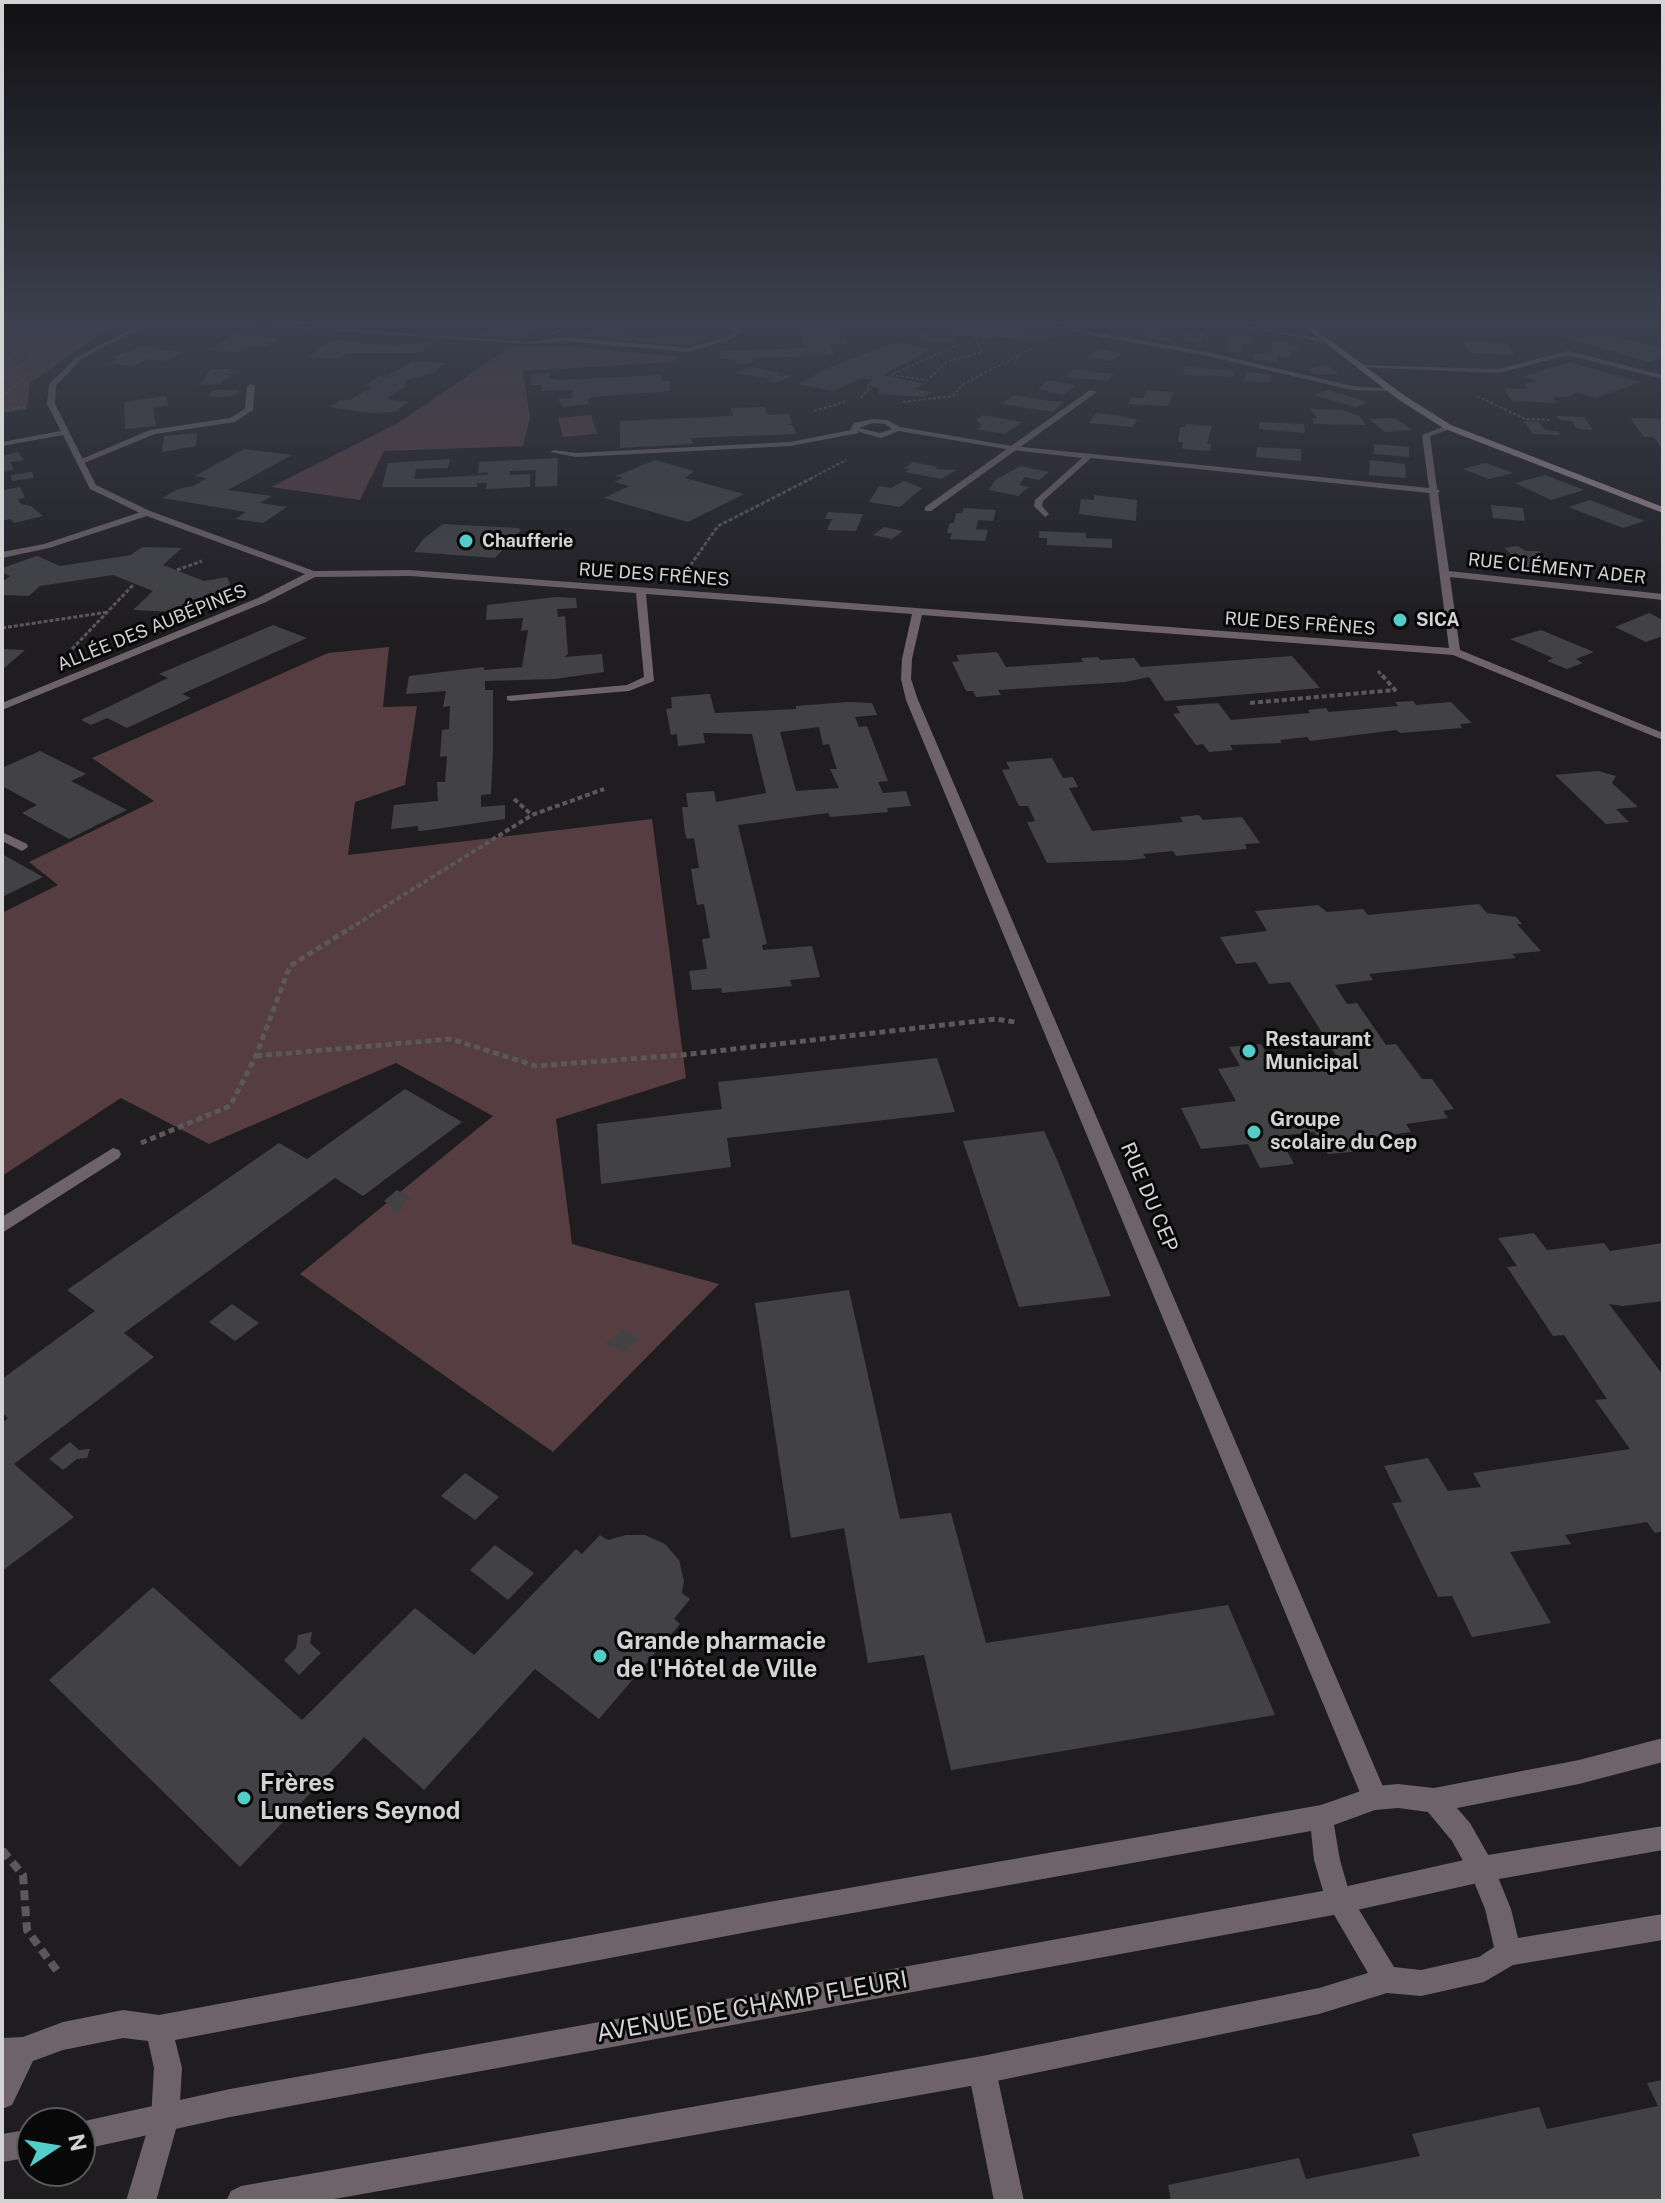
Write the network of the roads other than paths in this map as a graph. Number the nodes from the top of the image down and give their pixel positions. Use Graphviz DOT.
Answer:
graph roads {
  1 [pos="60,427"];
  2 [pos="187,427"];
  3 [pos="857,427"];
  4 [pos="895,427"];
  5 [pos="1043,427"];
  6 [pos="1448,427"];
  7 [pos="898,429"];
  8 [pos="856,431"];
  9 [pos="63,433"];
  10 [pos="2,444"];
  11 [pos="1012,448"];
  12 [pos="554,452"];
  13 [pos="1089,456"];
  14 [pos="81,461"];
  15 [pos="1436,491"];
  16 [pos="928,509"];
  17 [pos="1663,510"];
  18 [pos="147,513"];
  19 [pos="1045,514"];
  20 [pos="2,555"];
  21 [pos="313,574"];
  22 [pos="1447,574"];
  23 [pos="641,590"];
  24 [pos="1663,597"];
  25 [pos="918,611"];
  26 [pos="1455,652"];
  27 [pos="511,698"];
  28 [pos="2,707"];
  29 [pos="1663,737"];
  30 [pos="2,836"];
  31 [pos="22,847"];
  32 [pos="113,1154"];
  33 [pos="2,1226"];
  34 [pos="1663,1750"];
  35 [pos="1375,1798"];
  36 [pos="1434,1800"];
  37 [pos="1321,1817"];
  38 [pos="1663,1838"];
  39 [pos="1482,1869"];
  40 [pos="1339,1901"];
  41 [pos="1663,1927"];
  42 [pos="1508,1953"];
  43 [pos="1387,1980"];
  44 [pos="159,2029"];
  45 [pos="12,2051"];
  46 [pos="982,2070"];
  47 [pos="2,2095"];
  48 [pos="165,2118"];
  49 [pos="96,2133"];
  50 [pos="141,2201"];
  51 [pos="241,2201"];
  52 [pos="1009,2201"];
  1 -- 9 [label="street, RUE DES FRÊNES"];
  2 -- 14 [label="street"];
  3 -- 8 [label="street"];
  4 -- 7 [label="street"];
  5 -- 11 [label="street"];
  6 -- 15 [label="street"];
  6 -- 17 [label="main road"];
  7 -- 8 [label="street"];
  7 -- 11 [label="street"];
  8 -- 12 [label="street"];
  9 -- 10 [label="street"];
  9 -- 14 [label="street, RUE DES FRÊNES"];
  11 -- 13 [label="street"];
  11 -- 16 [label="street"];
  13 -- 15 [label="street"];
  13 -- 19 [label="street"];
  14 -- 18 [label="street, RUE DES FRÊNES"];
  15 -- 22 [label="street"];
  18 -- 20 [label="street"];
  18 -- 21 [label="street, RUE DES FRÊNES"];
  21 -- 23 [label="street, RUE DES FRÊNES"];
  21 -- 28 [label="street, ALLÉE DES AUBÉPINES"];
  22 -- 24 [label="street, RUE CLÉMENT ADER"];
  22 -- 26 [label="street"];
  23 -- 25 [label="street, RUE DES FRÊNES"];
  23 -- 27 [label="street"];
  25 -- 26 [label="street, RUE DES FRÊNES"];
  25 -- 35 [label="street, RUE DU CEP"];
  26 -- 29 [label="street, RUE DES FRÊNES"];
  30 -- 31 [label="street"];
  32 -- 33 [label="street"];
  34 -- 36 [label="street"];
  35 -- 36 [label="street"];
  35 -- 37 [label="street"];
  36 -- 39 [label="street"];
  37 -- 40 [label="street"];
  37 -- 44 [label="street"];
  38 -- 39 [label="street, AVENUE DE CHAMP FLEURI"];
  39 -- 40 [label="street, AVENUE DE CHAMP FLEURI"];
  39 -- 42 [label="street"];
  40 -- 43 [label="street"];
  40 -- 48 [label="street, AVENUE DE CHAMP FLEURI"];
  41 -- 42 [label="street"];
  42 -- 43 [label="street"];
  43 -- 46 [label="street"];
  44 -- 45 [label="street"];
  44 -- 48 [label="street"];
  45 -- 47 [label="street"];
  46 -- 51 [label="street"];
  46 -- 52 [label="street"];
  48 -- 49 [label="street, AVENUE DE CHAMP FLEURI"];
  48 -- 50 [label="street"];
}
